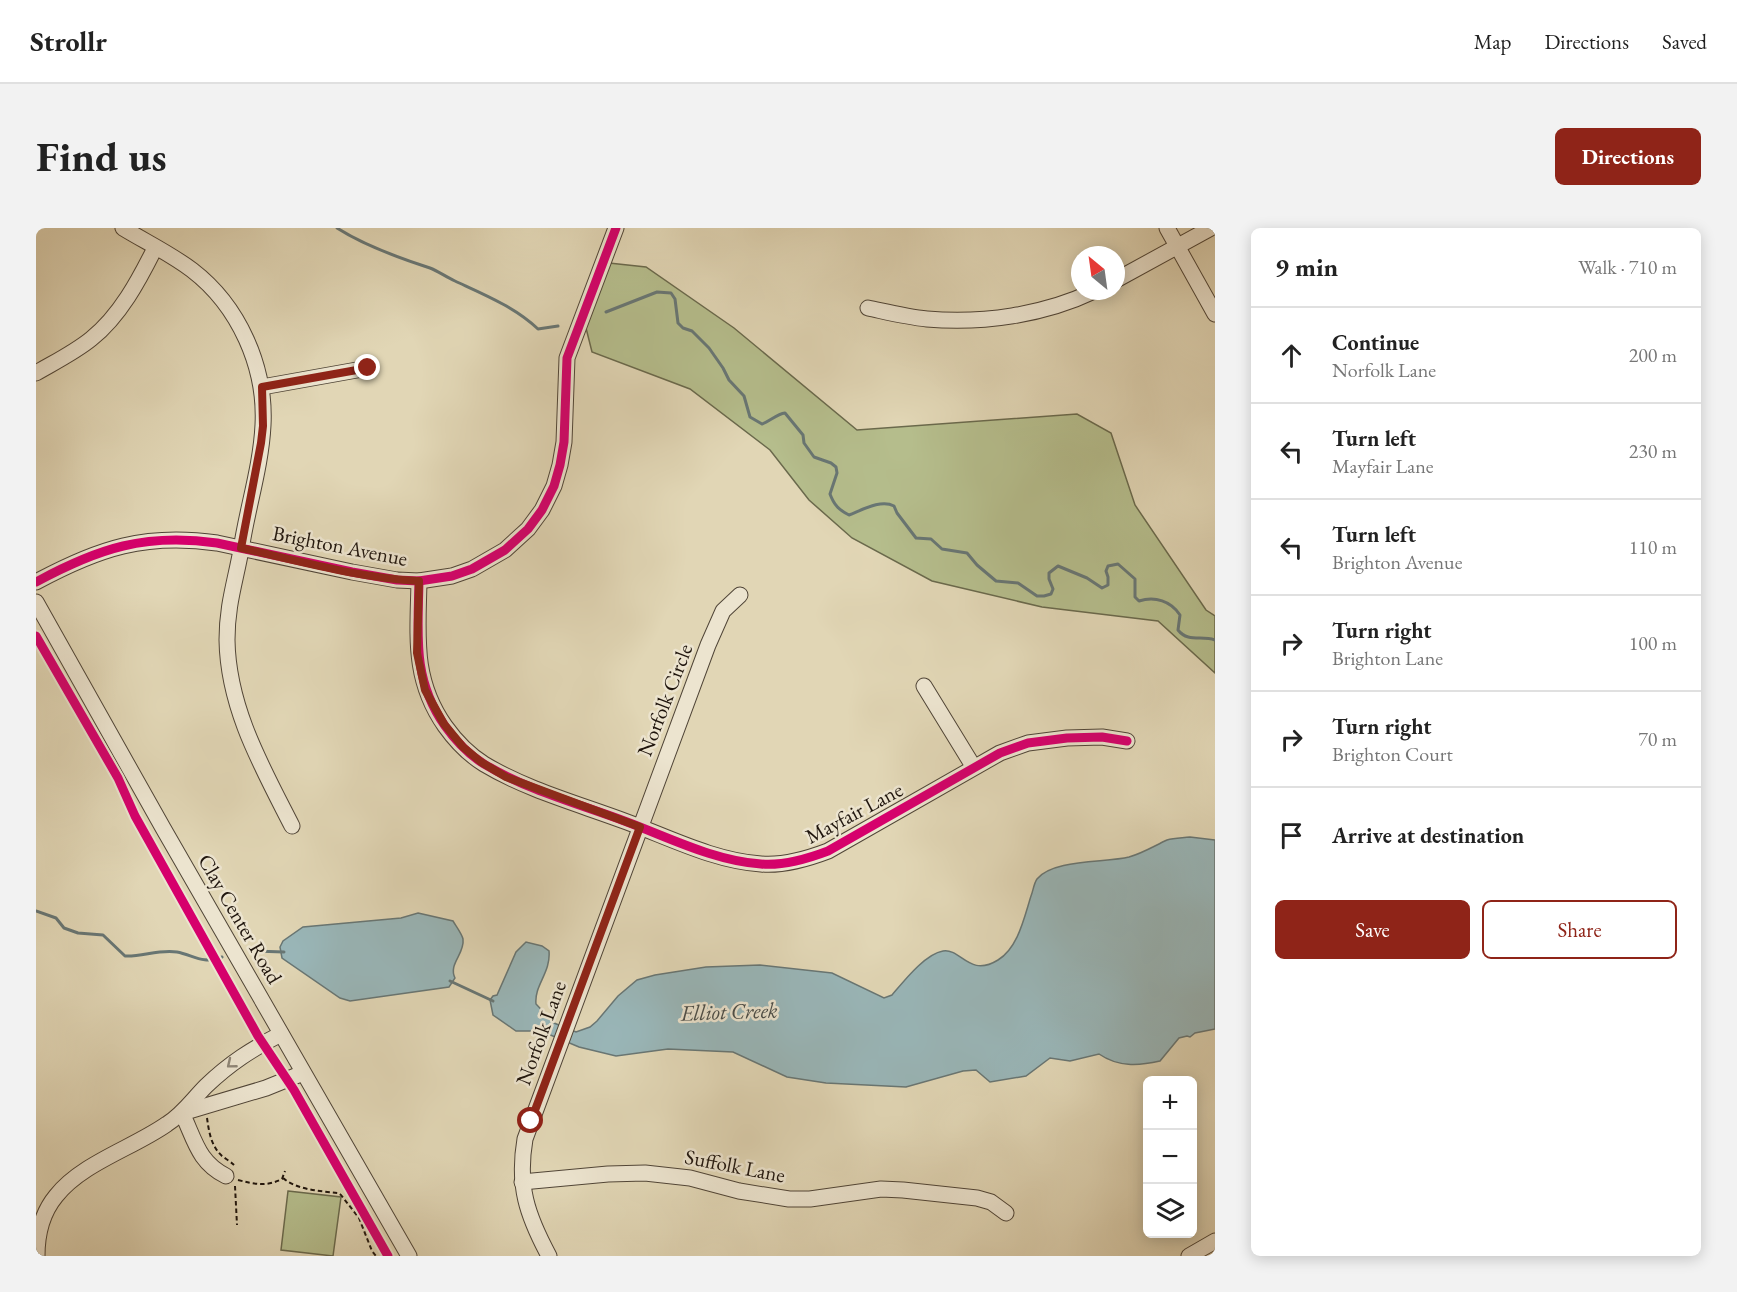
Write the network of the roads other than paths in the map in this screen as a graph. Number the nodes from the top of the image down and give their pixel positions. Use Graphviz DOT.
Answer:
graph roads {
  1 [pos="123,228"];
  2 [pos="616,228"];
  3 [pos="1167,228"];
  4 [pos="1211,228"];
  5 [pos="1178,247"];
  6 [pos="155,248"];
  7 [pos="1125,275"];
  8 [pos="1071,299"];
  9 [pos="868,308"];
  10 [pos="1215,314"];
  11 [pos="368,368"];
  12 [pos="36,373"];
  13 [pos="262,387"];
  14 [pos="241,548"];
  15 [pos="419,581"];
  16 [pos="36,582"];
  17 [pos="740,595"];
  18 [pos="36,602"];
  19 [pos="924,686"];
  20 [pos="1127,741"];
  21 [pos="973,766"];
  22 [pos="292,826"];
  23 [pos="640,827"];
  24 [pos="281,1034"];
  25 [pos="303,1073"];
  26 [pos="182,1113"];
  27 [pos="226,1176"];
  28 [pos="522,1182"];
  29 [pos="1006,1214"];
  30 [pos="1215,1241"];
  31 [pos="36,1256"];
  32 [pos="409,1256"];
  33 [pos="549,1256"];
  34 [pos="1189,1256"];
  1 -- 6 [label="street"];
  2 -- 15 [label="street, Brighton Avenue"];
  3 -- 5 [label="street"];
  4 -- 5 [label="street"];
  5 -- 7 [label="street"];
  5 -- 10 [label="street"];
  6 -- 12 [label="street"];
  6 -- 13 [label="street"];
  8 -- 9 [label="street"];
  11 -- 13 [label="street"];
  13 -- 14 [label="street"];
  14 -- 15 [label="street, Brighton Avenue"];
  14 -- 16 [label="street, Brighton Avenue"];
  14 -- 22 [label="street"];
  15 -- 23 [label="street, Mayfair Lane"];
  17 -- 23 [label="street, Norfolk Circle"];
  18 -- 24 [label="street, Clay Center Road"];
  19 -- 21 [label="street"];
  20 -- 21 [label="street, Mayfair Lane"];
  21 -- 23 [label="street, Mayfair Lane"];
  23 -- 28 [label="street, Norfolk Lane"];
  24 -- 25 [label="street, Clay Center Road"];
  24 -- 26 [label="street, one-way"];
  25 -- 26 [label="street"];
  25 -- 32 [label="street, Clay Center Road"];
  26 -- 27 [label="street"];
  26 -- 31 [label="street"];
  28 -- 29 [label="street, Suffolk Lane"];
  28 -- 33 [label="street, Norfolk Lane"];
  30 -- 34 [label="street"];
}
